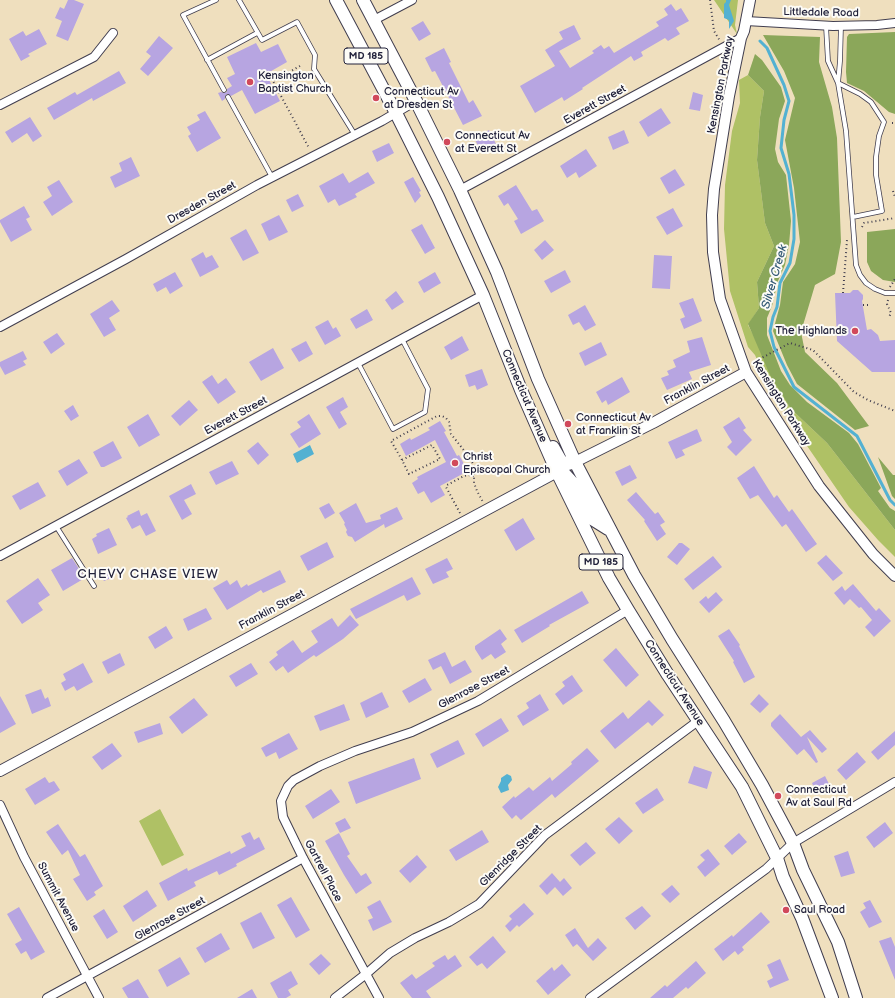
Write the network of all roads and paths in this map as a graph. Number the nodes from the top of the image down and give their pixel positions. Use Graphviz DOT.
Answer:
graph roads {
  1 [pos="216,0"];
  2 [pos="239,0"];
  3 [pos="336,0"];
  4 [pos="363,0"];
  5 [pos="412,0"];
  6 [pos="710,0"];
  7 [pos="750,0"];
  8 [pos="374,20"];
  9 [pos="746,21"];
  10 [pos="895,23"];
  11 [pos="826,26"];
  12 [pos="841,26"];
  13 [pos="113,33"];
  14 [pos="257,33"];
  15 [pos="741,38"];
  16 [pos="724,47"];
  17 [pos="207,60"];
  18 [pos="300,66"];
  19 [pos="269,72"];
  20 [pos="273,81"];
  21 [pos="838,83"];
  22 [pos="224,90"];
  23 [pos="228,97"];
  24 [pos="416,101"];
  25 [pos="0,105"];
  26 [pos="396,113"];
  27 [pos="355,135"];
  28 [pos="309,148"];
  29 [pos="272,177"];
  30 [pos="460,190"];
  31 [pos="893,191"];
  32 [pos="895,197"];
  33 [pos="853,217"];
  34 [pos="895,218"];
  35 [pos="862,227"];
  36 [pos="847,238"];
  37 [pos="895,279"];
  38 [pos="889,288"];
  39 [pos="843,293"];
  40 [pos="895,293"];
  41 [pos="483,294"];
  42 [pos="888,300"];
  43 [pos="863,305"];
  44 [pos="870,305"];
  45 [pos="889,317"];
  46 [pos="0,326"];
  47 [pos="402,339"];
  48 [pos="358,363"];
  49 [pos="752,363"];
  50 [pos="746,372"];
  51 [pos="895,411"];
  52 [pos="533,419"];
  53 [pos="402,460"];
  54 [pos="575,462"];
  55 [pos="557,472"];
  56 [pos="474,476"];
  57 [pos="487,508"];
  58 [pos="465,520"];
  59 [pos="56,526"];
  60 [pos="608,528"];
  61 [pos="0,556"];
  62 [pos="895,576"];
  63 [pos="94,586"];
  64 [pos="628,610"];
  65 [pos="698,721"];
  66 [pos="320,766"];
  67 [pos="0,771"];
  68 [pos="895,782"];
  69 [pos="0,805"];
  70 [pos="792,844"];
  71 [pos="303,858"];
  72 [pos="777,858"];
  73 [pos="366,974"];
  74 [pos="87,976"];
  75 [pos="47,998"];
  76 [pos="99,998"];
  77 [pos="335,998"];
  78 [pos="379,998"];
  79 [pos="590,998"];
  80 [pos="832,998"];
  81 [pos="856,998"];
  1 -- 17 [label="lane"];
  2 -- 14 [label="lane"];
  3 -- 26 [label="main road, Connecticut Avenue / MD 185"];
  4 -- 8 [label="main road, Connecticut Avenue / MD 185"];
  5 -- 8 [label="street"];
  6 -- 16 [label="path"];
  7 -- 9 [label="street, Kensington Parkway"];
  8 -- 24 [label="main road, Connecticut Avenue / MD 185"];
  9 -- 11 [label="street, Littledale Road"];
  9 -- 15 [label="street, Kensington Parkway"];
  10 -- 12 [label="street, Littledale Road"];
  11 -- 12 [label="street, Littledale Road"];
  11 -- 21 [label="lane"];
  12 -- 21 [label="lane"];
  13 -- 25 [label="street"];
  14 -- 17 [label="lane"];
  14 -- 27 [label="lane"];
  15 -- 16 [label="street, Everett Street"];
  15 -- 50 [label="street, Kensington Parkway"];
  16 -- 30 [label="street, Everett Street"];
  17 -- 22 [label="lane"];
  18 -- 20 [label="path"];
  19 -- 20 [label="path"];
  20 -- 28 [label="path"];
  21 -- 33 [label="lane"];
  21 -- 33 [label="lane"];
  23 -- 29 [label="lane"];
  24 -- 26 [label="street, Dresden Street"];
  24 -- 30 [label="main road, Connecticut Avenue / MD 185"];
  26 -- 27 [label="street, Dresden Street"];
  26 -- 41 [label="main road, Connecticut Avenue / MD 185"];
  27 -- 29 [label="street, Dresden Street"];
  29 -- 46 [label="street, Dresden Street"];
  30 -- 54 [label="main road, Connecticut Avenue / MD 185"];
  31 -- 32 [label="path"];
  33 -- 40 [label="lane"];
  34 -- 35 [label="path"];
  36 -- 39 [label="path"];
  37 -- 38 [label="path"];
  41 -- 47 [label="street, Everett Street"];
  41 -- 52 [label="main road, Connecticut Avenue / MD 185"];
  42 -- 45 [label="path"];
  43 -- 44 [label="path"];
  47 -- 48 [label="street, Everett Street"];
  47 -- 48 [label="lane"];
  48 -- 59 [label="street, Everett Street"];
  49 -- 51 [label="path"];
  50 -- 54 [label="street, Franklin Street"];
  50 -- 62 [label="street, Kensington Parkway"];
  52 -- 54 [label="main road"];
  52 -- 55 [label="main road, Connecticut Avenue / MD 185"];
  53 -- 53 [label="path"];
  53 -- 56 [label="path"];
  54 -- 60 [label="main road, Connecticut Avenue / MD 185"];
  55 -- 57 [label="street, Franklin Street"];
  55 -- 60 [label="main road"];
  55 -- 64 [label="main road, Connecticut Avenue / MD 185"];
  56 -- 57 [label="path"];
  56 -- 58 [label="path"];
  57 -- 58 [label="street, Franklin Street"];
  58 -- 67 [label="street, Franklin Street"];
  59 -- 61 [label="street, Everett Street"];
  59 -- 63 [label="lane"];
  60 -- 70 [label="main road, Connecticut Avenue / MD 185"];
  64 -- 65 [label="main road, Connecticut Avenue / MD 185"];
  64 -- 66 [label="street, Glenrose Street"];
  65 -- 72 [label="main road, Connecticut Avenue / MD 185"];
  65 -- 73 [label="street, Glenridge Street"];
  66 -- 71 [label="street, Gartrell Place"];
  68 -- 70 [label="street"];
  69 -- 74 [label="street, Summit Avenue"];
  70 -- 72 [label="street"];
  70 -- 81 [label="main road, Connecticut Avenue / MD 185"];
  71 -- 73 [label="street, Gartrell Place"];
  71 -- 74 [label="street, Glenrose Street"];
  72 -- 79 [label="street"];
  72 -- 80 [label="main road, Connecticut Avenue / MD 185"];
  73 -- 77 [label="street, Glenridge Street"];
  73 -- 78 [label="street, Gartrell Place"];
  74 -- 75 [label="street, Glenrose Street"];
  74 -- 76 [label="street, Summit Avenue"];
}
